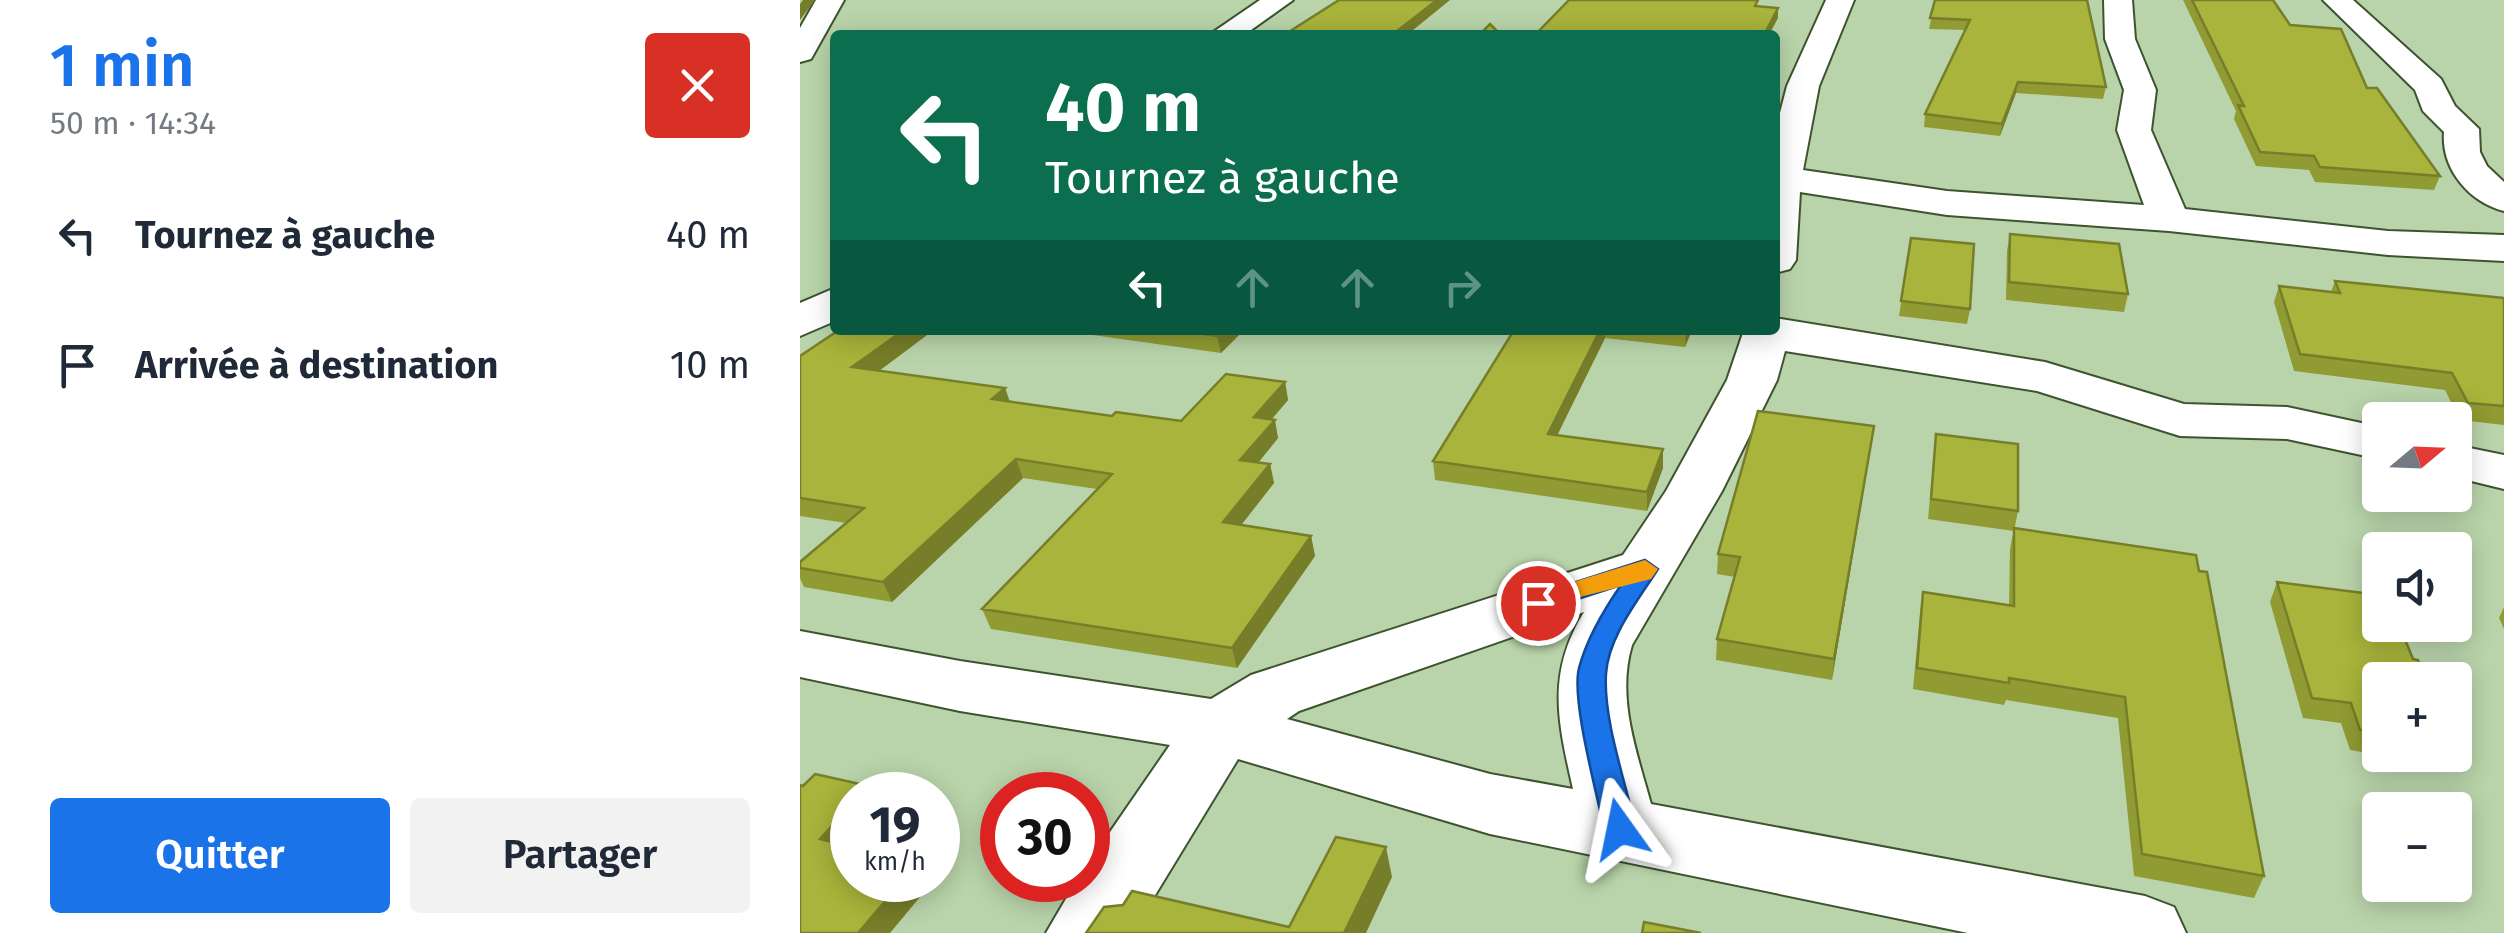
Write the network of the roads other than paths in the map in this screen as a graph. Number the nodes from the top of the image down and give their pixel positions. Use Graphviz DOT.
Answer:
graph roads {
  1 [pos="830,0"];
  2 [pos="1279,0"];
  3 [pos="1840,0"];
  4 [pos="2118,0"];
  5 [pos="2337,0"];
  6 [pos="1232,30"];
  7 [pos="800,53"];
  8 [pos="1780,173"];
  9 [pos="2125,173"];
  10 [pos="1780,177"];
  11 [pos="2504,198"];
  12 [pos="1946,203"];
  13 [pos="2170,219"];
  14 [pos="2504,248"];
  15 [pos="830,305"];
  16 [pos="800,322"];
  17 [pos="1780,334"];
  18 [pos="1766,335"];
  19 [pos="2362,440"];
  20 [pos="2472,464"];
  21 [pos="2504,472"];
  22 [pos="1645,569"];
  23 [pos="800,654"];
  24 [pos="1221,727"];
  25 [pos="1620,829"];
  26 [pos="1087,933"];
  27 [pos="2145,933"];
  1 -- 7 [label="street"];
  2 -- 6 [label="street"];
  3 -- 8 [label="street"];
  4 -- 9 [label="street"];
  5 -- 11 [label="street"];
  9 -- 12 [label="street"];
  9 -- 13 [label="street"];
  10 -- 12 [label="street"];
  12 -- 13 [label="street"];
  13 -- 14 [label="street"];
  15 -- 16 [label="street"];
  17 -- 19 [label="street"];
  18 -- 22 [label="street"];
  20 -- 21 [label="street"];
  22 -- 24 [label="street"];
  22 -- 25 [label="street"];
  23 -- 24 [label="street"];
  24 -- 25 [label="street"];
  24 -- 26 [label="street"];
  25 -- 27 [label="street"];
}
